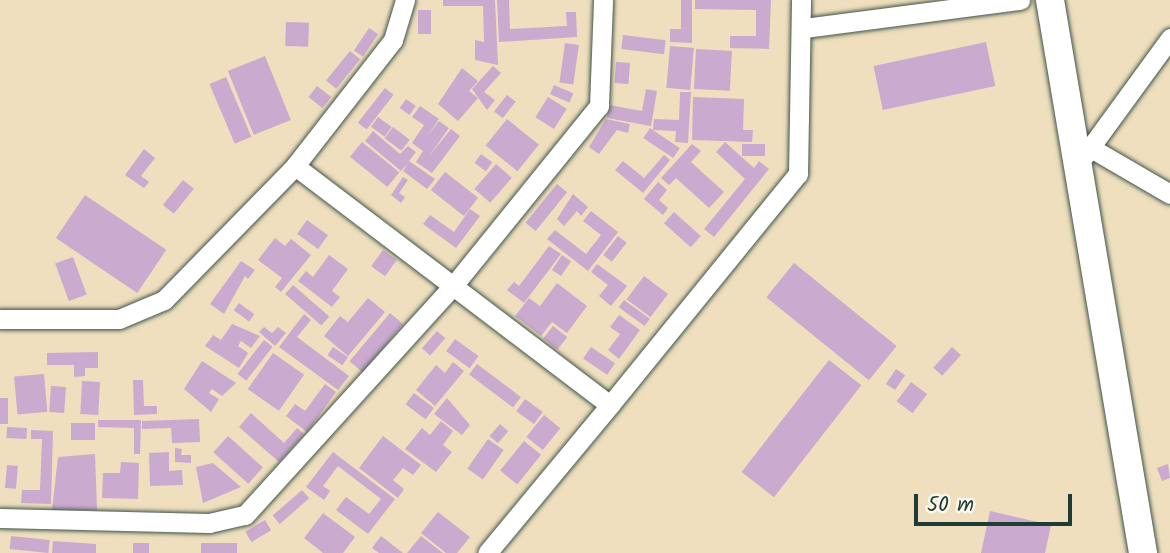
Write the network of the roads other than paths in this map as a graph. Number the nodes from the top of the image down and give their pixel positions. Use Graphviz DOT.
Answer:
graph roads {
  1 [pos="405,0"];
  2 [pos="603,0"];
  3 [pos="801,0"];
  4 [pos="1020,0"];
  5 [pos="1050,0"];
  6 [pos="804,28"];
  7 [pos="1170,38"];
  8 [pos="1085,155"];
  9 [pos="295,166"];
  10 [pos="1170,194"];
  11 [pos="453,286"];
  12 [pos="0,319"];
  13 [pos="610,405"];
  14 [pos="0,518"];
  15 [pos="487,553"];
  16 [pos="1143,553"];
  1 -- 9 [label="street"];
  2 -- 11 [label="street"];
  3 -- 6 [label="street"];
  4 -- 6 [label="street"];
  5 -- 8 [label="main road"];
  6 -- 13 [label="street"];
  7 -- 8 [label="street"];
  8 -- 10 [label="street"];
  8 -- 16 [label="main road"];
  9 -- 11 [label="street"];
  9 -- 12 [label="street"];
  11 -- 13 [label="street"];
  11 -- 14 [label="street"];
  13 -- 15 [label="street"];
}
